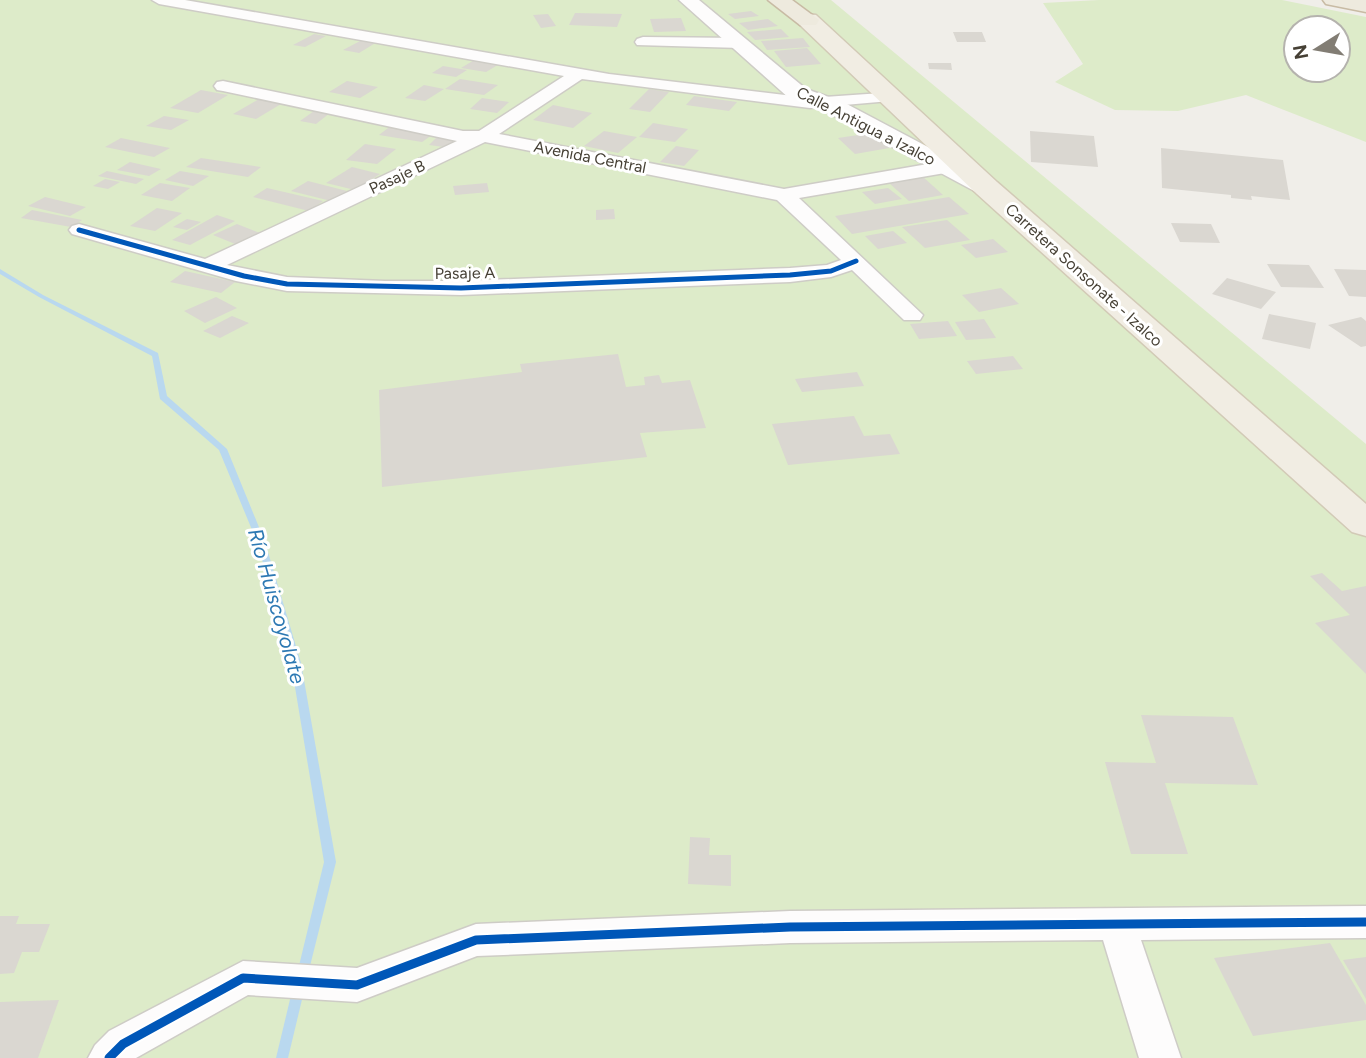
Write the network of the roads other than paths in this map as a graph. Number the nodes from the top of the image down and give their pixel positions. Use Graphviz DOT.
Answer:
graph roads {
  1 [pos="159,0"];
  2 [pos="688,0"];
  3 [pos="778,0"];
  4 [pos="784,0"];
  5 [pos="1333,0"];
  6 [pos="1366,6"];
  7 [pos="799,10"];
  8 [pos="643,42"];
  9 [pos="741,43"];
  10 [pos="579,74"];
  11 [pos="223,86"];
  12 [pos="890,96"];
  13 [pos="824,103"];
  14 [pos="484,136"];
  15 [pos="945,167"];
  16 [pos="987,188"];
  17 [pos="784,195"];
  18 [pos="79,230"];
  19 [pos="856,261"];
  20 [pos="207,266"];
  21 [pos="912,315"];
  22 [pos="1366,524"];
  23 [pos="1366,922"];
  24 [pos="1117,924"];
  25 [pos="109,1058"];
  26 [pos="1160,1058"];
  1 -- 10 [label="street"];
  2 -- 9 [label="street, Calle Antigua a Izalco"];
  3 -- 7 [label="highway"];
  4 -- 7 [label="highway"];
  5 -- 6 [label="highway"];
  7 -- 12 [label="main road, Carretera Sonsonate - Izalco"];
  8 -- 9 [label="street"];
  9 -- 13 [label="street, Calle Antigua a Izalco"];
  10 -- 13 [label="street"];
  10 -- 14 [label="street, Pasaje B"];
  11 -- 14 [label="street, Avenida Central"];
  12 -- 13 [label="street"];
  12 -- 16 [label="main road, Carretera Sonsonate - Izalco"];
  13 -- 15 [label="street, Calle Antigua a Izalco"];
  14 -- 17 [label="street, Avenida Central"];
  14 -- 20 [label="street, Pasaje B"];
  15 -- 16 [label="street, Calle Antigua a Izalco"];
  15 -- 17 [label="street"];
  16 -- 22 [label="main road, Carretera Sonsonate - Izalco"];
  17 -- 19 [label="street"];
  18 -- 20 [label="street, Pasaje A"];
  19 -- 20 [label="street, Pasaje A"];
  19 -- 21 [label="street"];
  23 -- 24 [label="street"];
  24 -- 25 [label="street"];
  24 -- 26 [label="street"];
}
